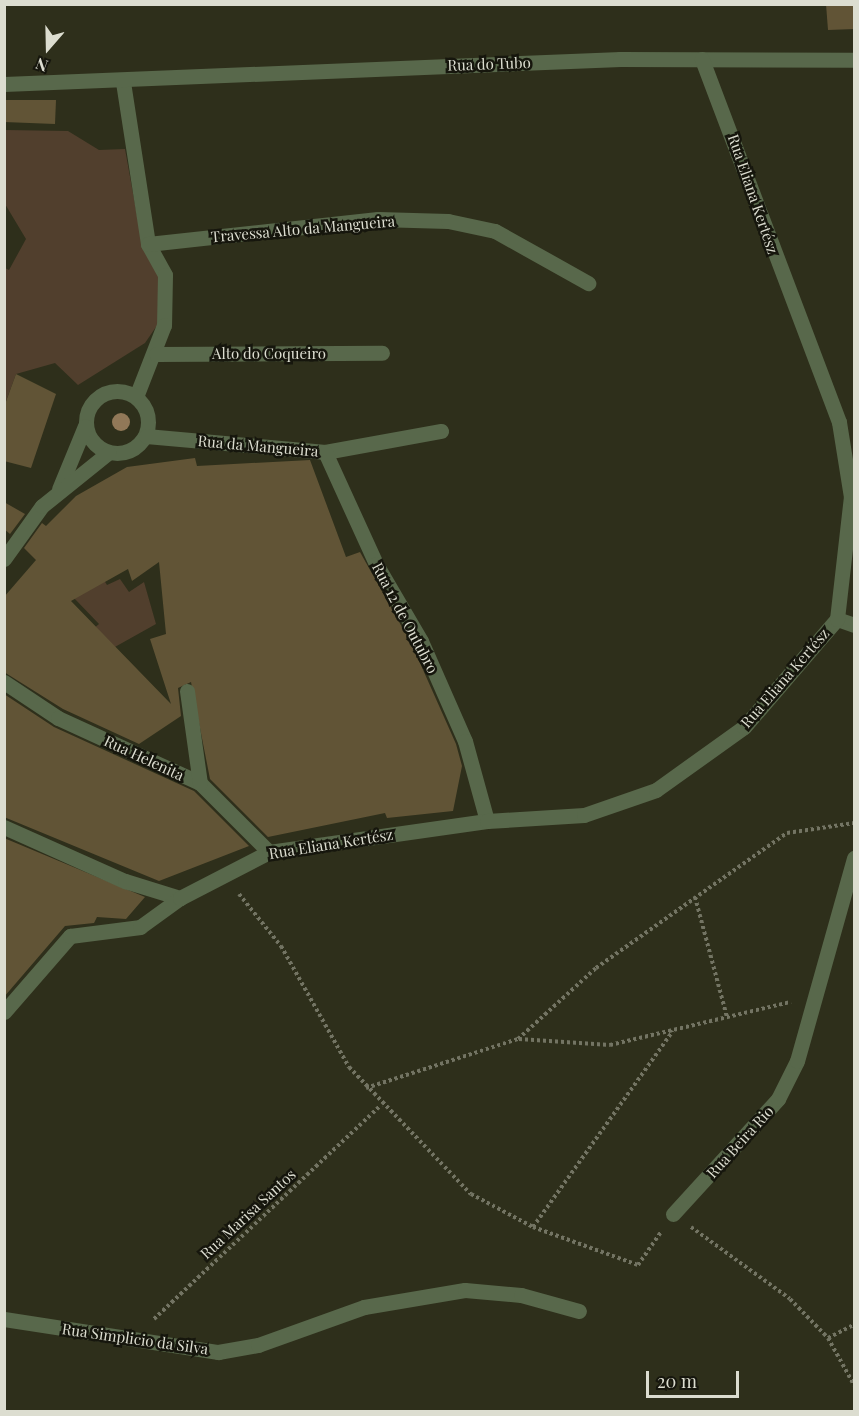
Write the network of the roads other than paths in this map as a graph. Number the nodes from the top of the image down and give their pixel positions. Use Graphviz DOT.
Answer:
graph roads {
  1 [pos="702,59"];
  2 [pos="855,60"];
  3 [pos="123,82"];
  4 [pos="4,84"];
  5 [pos="148,244"];
  6 [pos="588,284"];
  7 [pos="382,353"];
  8 [pos="156,354"];
  9 [pos="136,397"];
  10 [pos="85,426"];
  11 [pos="441,431"];
  12 [pos="146,436"];
  13 [pos="325,452"];
  14 [pos="108,453"];
  15 [pos="59,489"];
  16 [pos="4,559"];
  17 [pos="837,619"];
  18 [pos="855,625"];
  19 [pos="4,682"];
  20 [pos="187,691"];
  21 [pos="200,783"];
  22 [pos="487,820"];
  23 [pos="4,827"];
  24 [pos="269,852"];
  25 [pos="855,858"];
  26 [pos="180,898"];
  27 [pos="4,1012"];
  28 [pos="673,1214"];
  29 [pos="579,1311"];
  30 [pos="4,1319"];
  1 -- 2 [label="street, Rua do Tubo"];
  1 -- 3 [label="street, Rua do Tubo"];
  1 -- 17 [label="street, Rua Eliana Kertész"];
  3 -- 4 [label="street, Rua do Tubo"];
  3 -- 5 [label="street"];
  5 -- 6 [label="street, Travessa Alto da Mangueira"];
  5 -- 8 [label="street"];
  7 -- 8 [label="street, Alto do Coqueiro"];
  8 -- 9 [label="street"];
  9 -- 10 [label="street"];
  9 -- 12 [label="street"];
  10 -- 14 [label="street"];
  10 -- 15 [label="street"];
  11 -- 13 [label="street, Rua da Mangueira"];
  12 -- 13 [label="street, Rua da Mangueira"];
  12 -- 14 [label="street"];
  13 -- 22 [label="street, Rua 12 de Outubro"];
  14 -- 15 [label="street"];
  15 -- 16 [label="street"];
  17 -- 18 [label="street"];
  17 -- 22 [label="street, Rua Eliana Kertész"];
  19 -- 21 [label="street, Rua Helenita"];
  20 -- 21 [label="street"];
  21 -- 24 [label="street, Rua Helenita"];
  22 -- 24 [label="street, Rua Eliana Kertész"];
  23 -- 26 [label="street"];
  24 -- 26 [label="street, Rua Eliana Kertész"];
  25 -- 28 [label="street, Rua Beira Rio"];
  26 -- 27 [label="street, Rua Eliana Kertész"];
  29 -- 30 [label="street, Rua Simplicio da Silva"];
}
